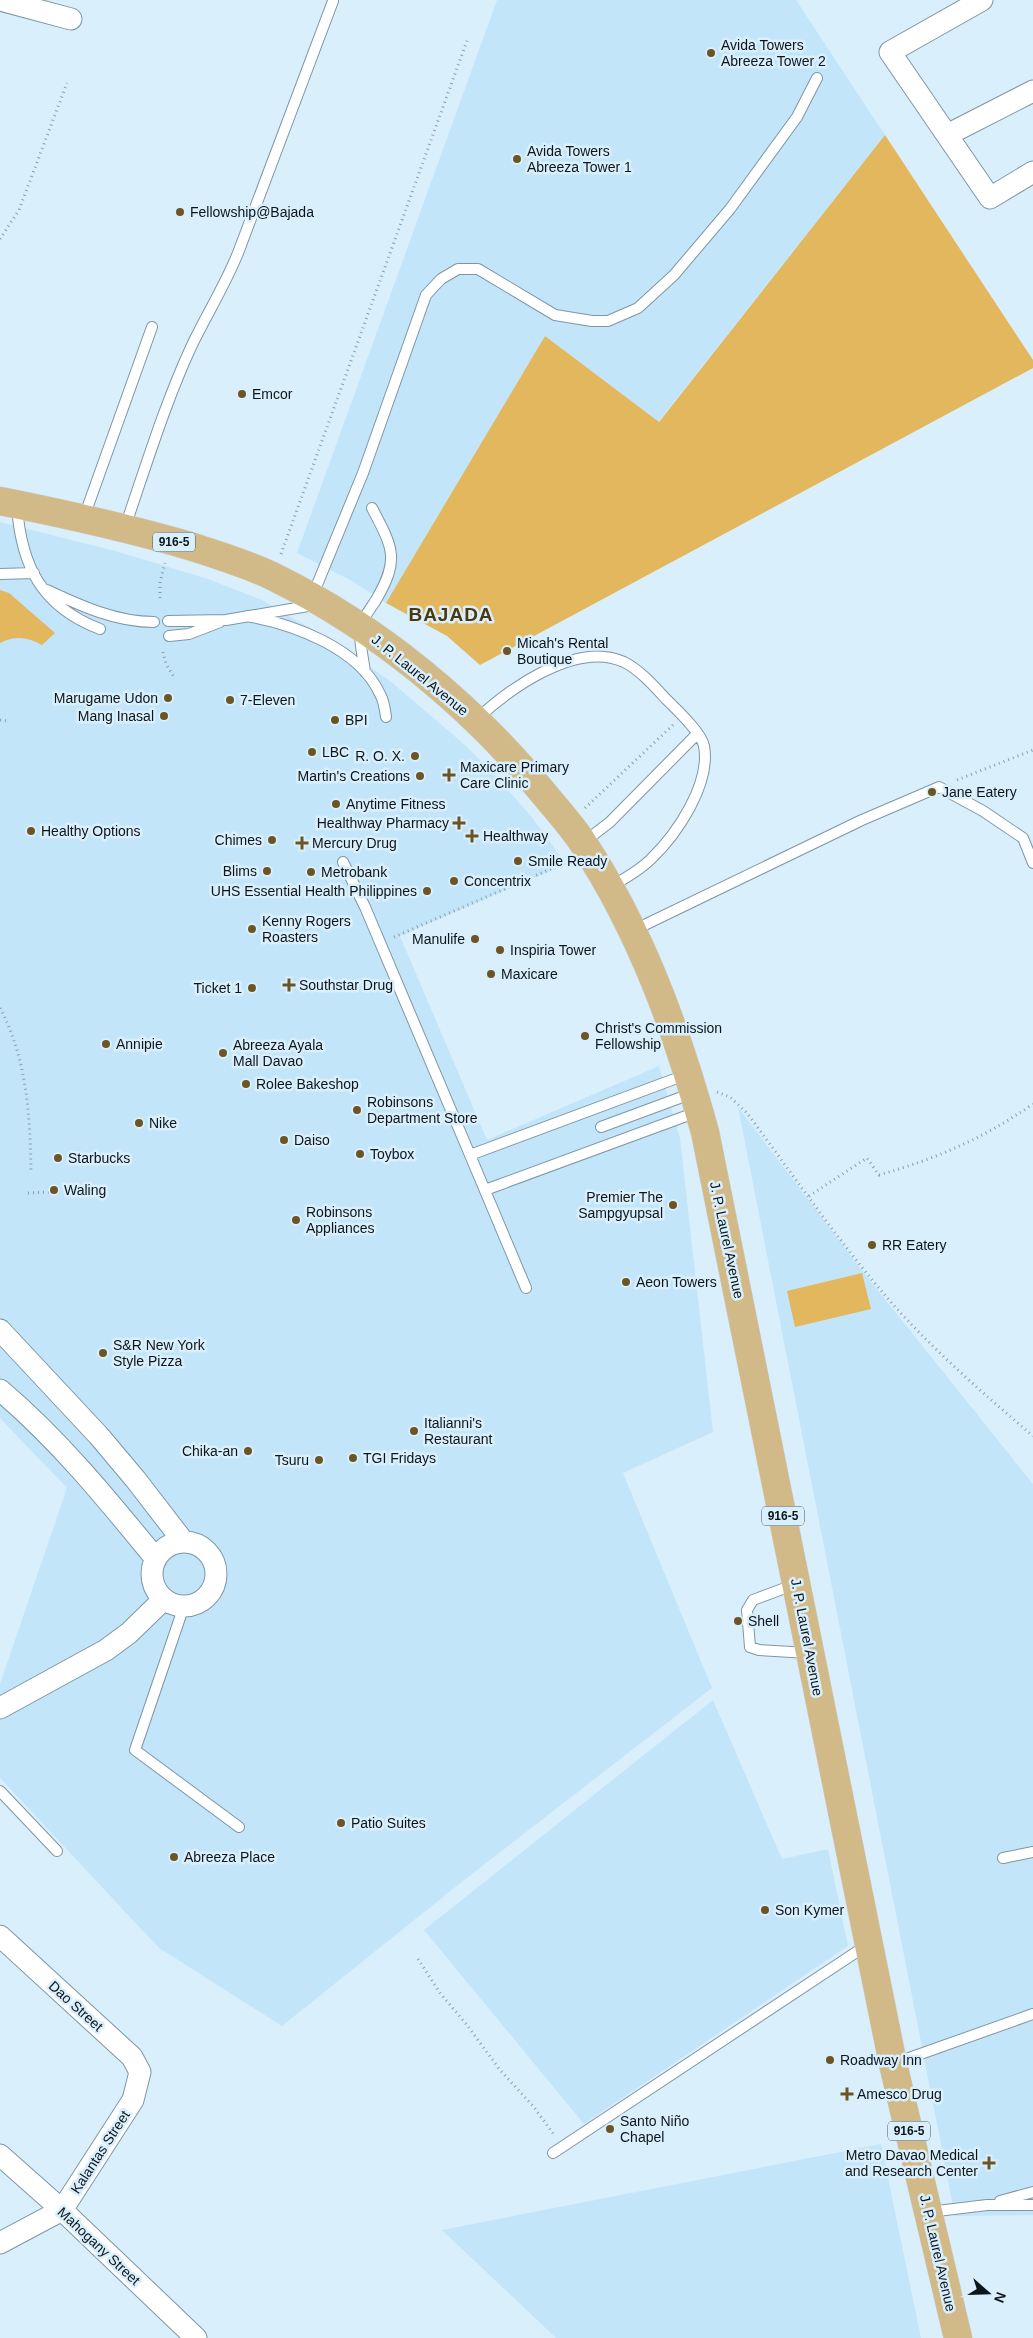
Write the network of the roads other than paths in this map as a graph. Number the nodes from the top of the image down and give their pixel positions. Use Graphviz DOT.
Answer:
graph roads {
  1 [pos="0,0"];
  2 [pos="333,0"];
  3 [pos="982,0"];
  4 [pos="71,18"];
  5 [pos="817,78"];
  6 [pos="1033,91"];
  7 [pos="947,135"];
  8 [pos="1033,172"];
  9 [pos="152,327"];
  10 [pos="8,502"];
  11 [pos="372,508"];
  12 [pos="83,519"];
  13 [pos="124,528"];
  14 [pos="0,574"];
  15 [pos="34,574"];
  16 [pos="44,588"];
  17 [pos="316,601"];
  18 [pos="247,616"];
  19 [pos="226,620"];
  20 [pos="168,621"];
  21 [pos="154,622"];
  22 [pos="360,627"];
  23 [pos="100,629"];
  24 [pos="169,636"];
  25 [pos="365,672"];
  26 [pos="386,717"];
  27 [pos="476,720"];
  28 [pos="697,734"];
  29 [pos="573,840"];
  30 [pos="343,862"];
  31 [pos="1033,864"];
  32 [pos="610,888"];
  33 [pos="631,931"];
  34 [pos="694,1092"];
  35 [pos="601,1127"];
  36 [pos="470,1155"];
  37 [pos="484,1190"];
  38 [pos="526,1288"];
  39 [pos="0,1330"];
  40 [pos="0,1390"];
  41 [pos="183,1541"];
  42 [pos="156,1559"];
  43 [pos="797,1583"];
  44 [pos="164,1599"];
  45 [pos="184,1606"];
  46 [pos="810,1653"];
  47 [pos="0,1708"];
  48 [pos="0,1791"];
  49 [pos="239,1827"];
  50 [pos="57,1851"];
  51 [pos="1033,1852"];
  52 [pos="1003,1858"];
  53 [pos="0,1936"];
  54 [pos="870,1944"];
  55 [pos="1033,2014"];
  56 [pos="893,2064"];
  57 [pos="139,2082"];
  58 [pos="552,2153"];
  59 [pos="0,2155"];
  60 [pos="1033,2192"];
  61 [pos="987,2204"];
  62 [pos="1033,2205"];
  63 [pos="62,2210"];
  64 [pos="928,2212"];
  65 [pos="0,2243"];
  66 [pos="196,2338"];
  67 [pos="958,2338"];
  1 -- 4 [label="street"];
  2 -- 13 [label="lane"];
  3 -- 7 [label="street"];
  5 -- 17 [label="lane"];
  6 -- 7 [label="street"];
  7 -- 8 [label="street"];
  9 -- 12 [label="lane"];
  10 -- 12 [label="main road, J. P. Laurel Avenue / 916-5"];
  10 -- 15 [label="lane"];
  11 -- 22 [label="lane"];
  12 -- 13 [label="main road, J. P. Laurel Avenue / 916-5"];
  13 -- 17 [label="main road, J. P. Laurel Avenue / 916-5"];
  14 -- 15 [label="lane"];
  15 -- 16 [label="lane"];
  16 -- 21 [label="lane"];
  16 -- 23 [label="lane"];
  17 -- 18 [label="lane"];
  17 -- 22 [label="main road, J. P. Laurel Avenue / 916-5"];
  18 -- 19 [label="lane"];
  18 -- 25 [label="lane"];
  19 -- 20 [label="lane"];
  19 -- 24 [label="lane"];
  22 -- 25 [label="lane"];
  22 -- 27 [label="main road, J. P. Laurel Avenue / 916-5"];
  25 -- 26 [label="lane"];
  27 -- 28 [label="lane"];
  27 -- 29 [label="main road, J. P. Laurel Avenue / 916-5"];
  28 -- 29 [label="lane"];
  28 -- 32 [label="lane"];
  29 -- 32 [label="main road, J. P. Laurel Avenue / 916-5"];
  30 -- 36 [label="lane"];
  31 -- 33 [label="lane"];
  32 -- 33 [label="main road, J. P. Laurel Avenue / 916-5"];
  33 -- 34 [label="main road, J. P. Laurel Avenue / 916-5"];
  34 -- 35 [label="lane"];
  34 -- 36 [label="lane"];
  34 -- 37 [label="lane"];
  34 -- 43 [label="main road, J. P. Laurel Avenue / 916-5"];
  36 -- 37 [label="lane"];
  37 -- 38 [label="lane"];
  39 -- 41 [label="street"];
  40 -- 42 [label="street"];
  41 -- 42 [label="street"];
  41 -- 45 [label="street"];
  42 -- 44 [label="street"];
  43 -- 46 [label="main road, J. P. Laurel Avenue / 916-5"];
  43 -- 46 [label="lane"];
  44 -- 45 [label="street"];
  44 -- 47 [label="street"];
  45 -- 49 [label="lane"];
  46 -- 54 [label="main road, J. P. Laurel Avenue / 916-5"];
  48 -- 50 [label="lane"];
  51 -- 52 [label="lane"];
  53 -- 57 [label="street, Dao Street"];
  54 -- 56 [label="main road, J. P. Laurel Avenue / 916-5"];
  54 -- 58 [label="lane"];
  55 -- 56 [label="lane"];
  56 -- 64 [label="main road, J. P. Laurel Avenue / 916-5"];
  57 -- 63 [label="street, Kalantas Street"];
  59 -- 63 [label="street, Mahogany Street"];
  60 -- 61 [label="lane"];
  61 -- 62 [label="lane"];
  61 -- 64 [label="lane"];
  63 -- 65 [label="street, Kalantas Street"];
  63 -- 66 [label="street, Mahogany Street"];
  64 -- 67 [label="main road, J. P. Laurel Avenue / 916-5"];
}
